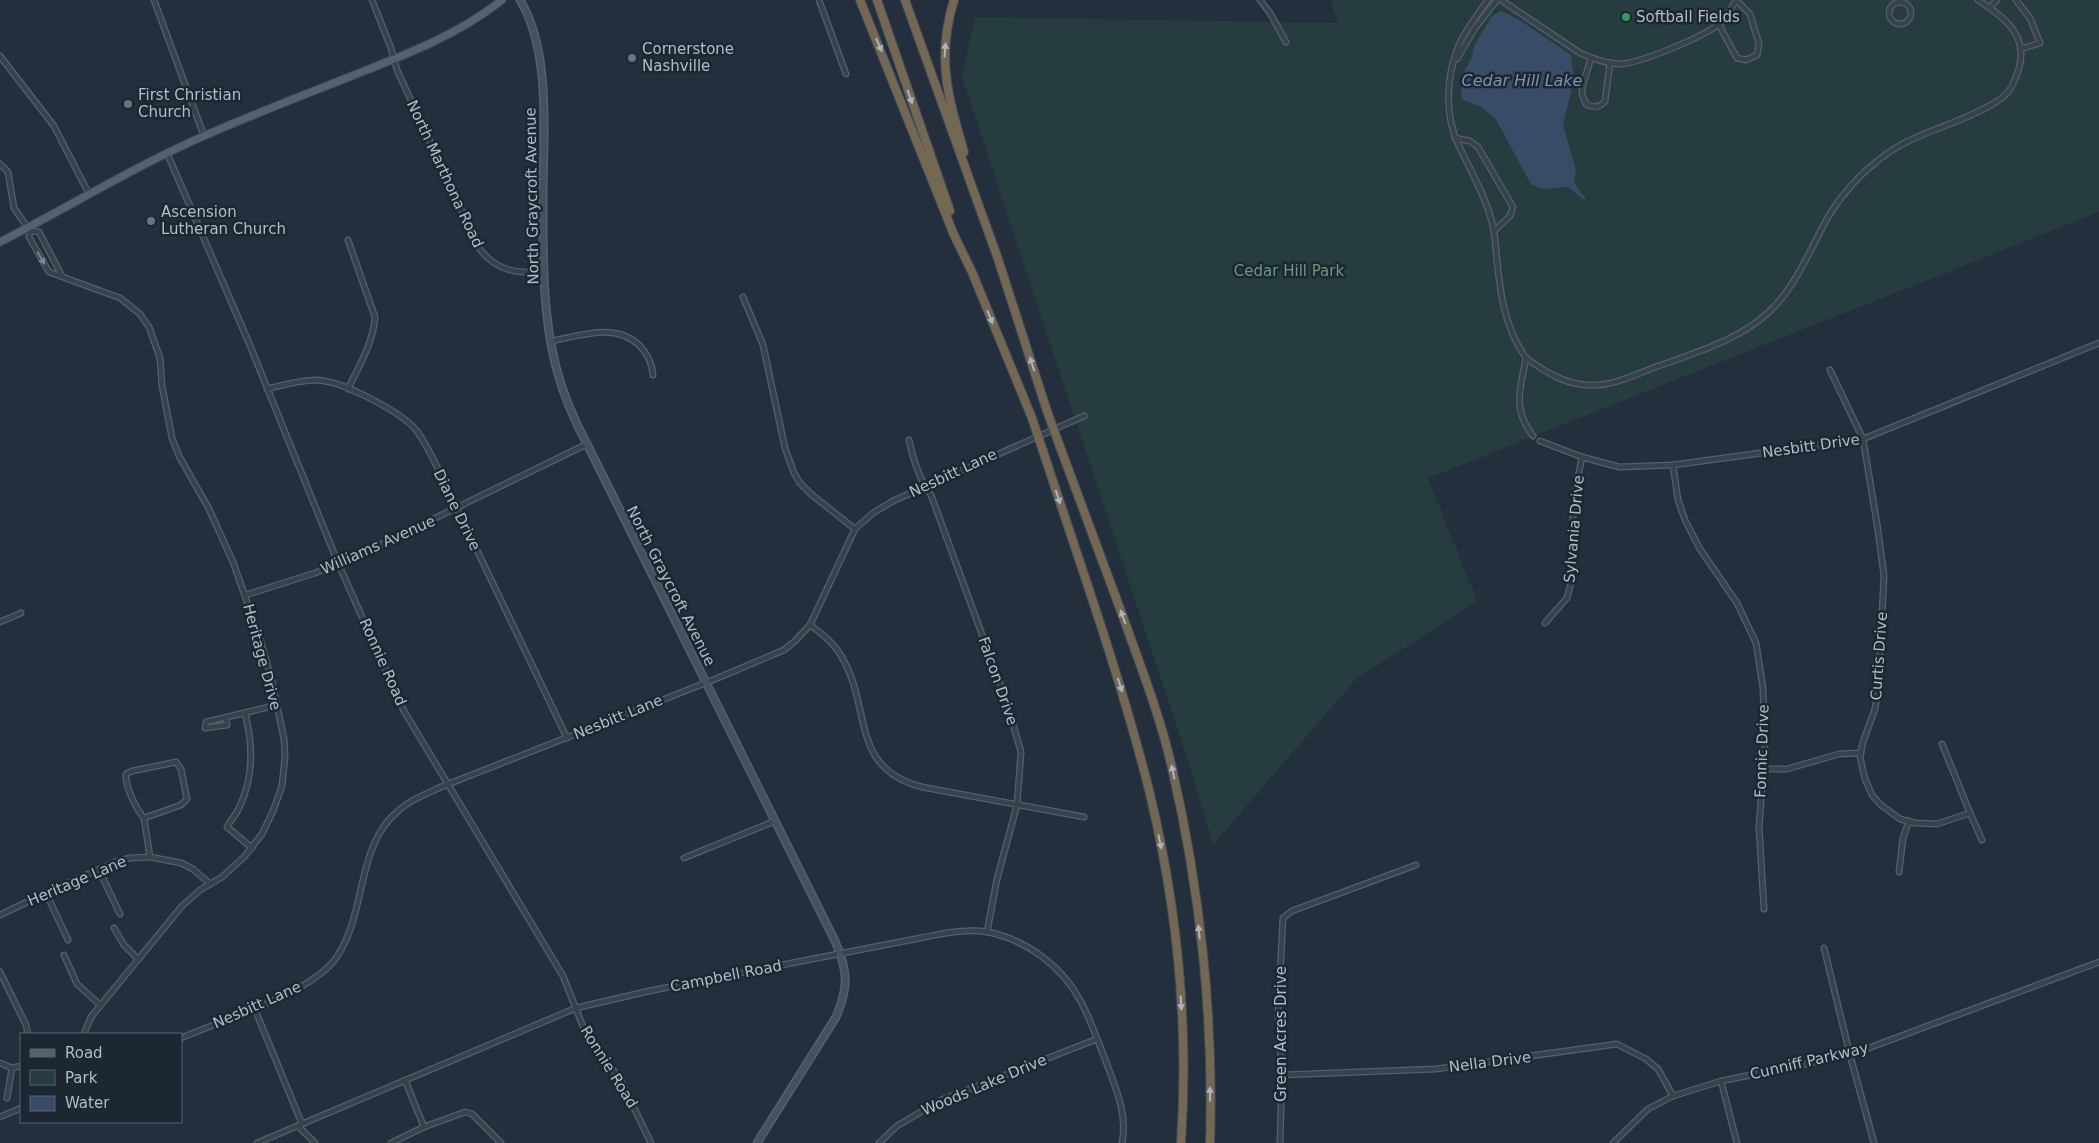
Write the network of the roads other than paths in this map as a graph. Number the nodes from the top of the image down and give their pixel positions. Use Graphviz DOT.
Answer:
graph roads {
  1 [pos="154,0"];
  2 [pos="372,0"];
  3 [pos="502,0"];
  4 [pos="520,0"];
  5 [pos="819,0"];
  6 [pos="860,0"];
  7 [pos="877,0"];
  8 [pos="905,0"];
  9 [pos="954,0"];
  10 [pos="1260,0"];
  11 [pos="1488,0"];
  12 [pos="1499,0"];
  13 [pos="1893,0"];
  14 [pos="1904,0"];
  15 [pos="1978,0"];
  16 [pos="1997,0"];
  17 [pos="2016,0"];
  18 [pos="1908,5"];
  19 [pos="1990,7"];
  20 [pos="1890,9"];
  21 [pos="1720,25"];
  22 [pos="1286,42"];
  23 [pos="2020,49"];
  24 [pos="0,56"];
  25 [pos="1590,58"];
  26 [pos="394,59"];
  27 [pos="1610,63"];
  28 [pos="846,74"];
  29 [pos="1450,80"];
  30 [pos="204,136"];
  31 [pos="1456,138"];
  32 [pos="167,153"];
  33 [pos="0,164"];
  34 [pos="88,194"];
  35 [pos="976,200"];
  36 [pos="29,229"];
  37 [pos="1494,231"];
  38 [pos="348,240"];
  39 [pos="0,242"];
  40 [pos="545,270"];
  41 [pos="972,272"];
  42 [pos="62,276"];
  43 [pos="743,297"];
  44 [pos="550,341"];
  45 [pos="2099,343"];
  46 [pos="1526,358"];
  47 [pos="1830,370"];
  48 [pos="653,376"];
  49 [pos="267,389"];
  50 [pos="348,389"];
  51 [pos="1084,416"];
  52 [pos="1533,436"];
  53 [pos="1863,439"];
  54 [pos="909,440"];
  55 [pos="1540,441"];
  56 [pos="587,444"];
  57 [pos="1582,457"];
  58 [pos="1673,466"];
  59 [pos="925,487"];
  60 [pos="457,510"];
  61 [pos="855,529"];
  62 [pos="338,564"];
  63 [pos="246,595"];
  64 [pos="21,613"];
  65 [pos="0,622"];
  66 [pos="1545,622"];
  67 [pos="810,624"];
  68 [pos="706,683"];
  69 [pos="276,705"];
  70 [pos="245,713"];
  71 [pos="226,718"];
  72 [pos="567,738"];
  73 [pos="1942,744"];
  74 [pos="1861,753"];
  75 [pos="1763,770"];
  76 [pos="449,784"];
  77 [pos="1017,805"];
  78 [pos="1970,813"];
  79 [pos="1084,817"];
  80 [pos="144,818"];
  81 [pos="775,821"];
  82 [pos="1909,821"];
  83 [pos="1982,840"];
  84 [pos="252,848"];
  85 [pos="150,857"];
  86 [pos="684,858"];
  87 [pos="1416,865"];
  88 [pos="99,870"];
  89 [pos="1899,872"];
  90 [pos="210,884"];
  91 [pos="46,892"];
  92 [pos="1764,909"];
  93 [pos="120,914"];
  94 [pos="0,915"];
  95 [pos="114,928"];
  96 [pos="987,932"];
  97 [pos="68,940"];
  98 [pos="1824,948"];
  99 [pos="64,954"];
  100 [pos="841,954"];
  101 [pos="138,959"];
  102 [pos="2099,962"];
  103 [pos="0,973"];
  104 [pos="100,1005"];
  105 [pos="254,1008"];
  106 [pos="576,1008"];
  107 [pos="28,1033"];
  108 [pos="84,1033"];
  109 [pos="182,1038"];
  110 [pos="1097,1039"];
  111 [pos="1850,1054"];
  112 [pos="0,1063"];
  113 [pos="20,1066"];
  114 [pos="12,1068"];
  115 [pos="1282,1075"];
  116 [pos="404,1080"];
  117 [pos="1721,1081"];
  118 [pos="1674,1096"];
  119 [pos="7,1098"];
  120 [pos="20,1108"];
  121 [pos="0,1117"];
  122 [pos="300,1125"];
  123 [pos="424,1127"];
  124 [pos="257,1143"];
  125 [pos="315,1143"];
  126 [pos="391,1143"];
  127 [pos="501,1143"];
  128 [pos="651,1143"];
  129 [pos="756,1143"];
  130 [pos="878,1143"];
  131 [pos="1122,1143"];
  132 [pos="1181,1143"];
  133 [pos="1210,1143"];
  134 [pos="1280,1143"];
  135 [pos="1613,1143"];
  136 [pos="1737,1143"];
  137 [pos="1874,1143"];
  1 -- 30 [label="street"];
  2 -- 26 [label="street, North Marthona Road"];
  3 -- 26 [label="main road"];
  4 -- 40 [label="street, North Graycroft Avenue"];
  5 -- 28 [label="street"];
  6 -- 41 [label="highway, one-way"];
  7 -- 41 [label="highway, one-way"];
  8 -- 35 [label="highway"];
  35 -- 9 [label="highway, one-way"];
  10 -- 22 [label="street"];
  11 -- 29 [label="street"];
  12 -- 25 [label="street"];
  12 -- 29 [label="street"];
  13 -- 20 [label="street"];
  14 -- 18 [label="street"];
  15 -- 19 [label="street"];
  16 -- 19 [label="street"];
  17 -- 23 [label="street"];
  18 -- 20 [label="street"];
  18 -- 20 [label="street"];
  19 -- 23 [label="street"];
  21 -- 21 [label="street"];
  21 -- 27 [label="street"];
  23 -- 46 [label="street"];
  24 -- 34 [label="street"];
  25 -- 27 [label="street"];
  25 -- 27 [label="street"];
  26 -- 30 [label="main road"];
  26 -- 40 [label="street, North Marthona Road"];
  29 -- 31 [label="street"];
  30 -- 32 [label="main road"];
  31 -- 37 [label="street"];
  31 -- 37 [label="street"];
  32 -- 34 [label="main road"];
  32 -- 49 [label="street, Ronnie Road"];
  33 -- 36 [label="street, Heritage Drive"];
  34 -- 36 [label="main road"];
  133 -- 35 [label="highway, one-way, bridge"];
  36 -- 39 [label="main road"];
  36 -- 42 [label="street, Heritage Drive"];
  36 -- 42 [label="street, Heritage Drive, one-way"];
  37 -- 46 [label="street"];
  38 -- 50 [label="street"];
  40 -- 44 [label="street, North Graycroft Avenue"];
  41 -- 132 [label="highway, one-way, bridge"];
  42 -- 63 [label="street, Heritage Drive"];
  43 -- 61 [label="street"];
  44 -- 48 [label="street"];
  44 -- 56 [label="street, North Graycroft Avenue"];
  45 -- 53 [label="street, Nesbitt Drive"];
  46 -- 52 [label="street"];
  47 -- 53 [label="street, Curtis Drive"];
  49 -- 50 [label="street, Diane Drive"];
  49 -- 62 [label="street, Ronnie Road"];
  50 -- 60 [label="street, Diane Drive"];
  51 -- 59 [label="street, Nesbitt Lane"];
  53 -- 58 [label="street, Nesbitt Drive"];
  53 -- 74 [label="street, Curtis Drive"];
  54 -- 59 [label="street, Falcon Drive"];
  55 -- 57 [label="street, Nesbitt Drive"];
  56 -- 60 [label="street, Williams Avenue"];
  56 -- 68 [label="street, North Graycroft Avenue"];
  57 -- 58 [label="street, Nesbitt Drive"];
  57 -- 66 [label="street, Sylvania Drive"];
  58 -- 75 [label="street, Fonnic Drive"];
  59 -- 61 [label="street, Nesbitt Lane"];
  59 -- 77 [label="street, Falcon Drive"];
  60 -- 62 [label="street, Williams Avenue"];
  60 -- 72 [label="street, Diane Drive"];
  61 -- 67 [label="street, Nesbitt Lane"];
  62 -- 63 [label="street, Williams Avenue"];
  62 -- 76 [label="street, Ronnie Road"];
  63 -- 69 [label="street, Heritage Drive"];
  64 -- 65 [label="street"];
  67 -- 68 [label="street, Nesbitt Lane"];
  67 -- 77 [label="street"];
  68 -- 72 [label="street, Nesbitt Lane"];
  68 -- 81 [label="street, North Graycroft Avenue"];
  69 -- 70 [label="street"];
  69 -- 84 [label="street, Heritage Drive"];
  70 -- 71 [label="street"];
  70 -- 84 [label="street"];
  71 -- 71 [label="street"];
  72 -- 76 [label="street, Nesbitt Lane"];
  73 -- 78 [label="street"];
  74 -- 75 [label="street"];
  74 -- 82 [label="street, Curtis Drive"];
  75 -- 92 [label="street, Fonnic Drive"];
  76 -- 105 [label="street, Nesbitt Lane"];
  76 -- 106 [label="street, Ronnie Road"];
  77 -- 79 [label="street"];
  77 -- 96 [label="street, Falcon Drive"];
  78 -- 82 [label="street, Curtis Drive"];
  78 -- 83 [label="street"];
  80 -- 80 [label="street"];
  80 -- 85 [label="street"];
  81 -- 86 [label="street"];
  81 -- 100 [label="street, North Graycroft Avenue"];
  82 -- 89 [label="street"];
  84 -- 90 [label="street, Heritage Drive"];
  85 -- 88 [label="street, Heritage Lane"];
  85 -- 90 [label="street, Heritage Lane"];
  87 -- 115 [label="street, Green Acres Drive"];
  88 -- 91 [label="street, Heritage Lane"];
  88 -- 93 [label="street"];
  90 -- 101 [label="street, Heritage Drive"];
  91 -- 94 [label="street, Heritage Lane"];
  91 -- 97 [label="street"];
  95 -- 101 [label="street"];
  96 -- 100 [label="street, Campbell Road"];
  96 -- 110 [label="street, Campbell Road"];
  98 -- 111 [label="street"];
  99 -- 104 [label="street"];
  100 -- 106 [label="street, Campbell Road"];
  100 -- 129 [label="street, North Graycroft Avenue"];
  101 -- 104 [label="street, Heritage Drive"];
  102 -- 111 [label="street, Cunniff Parkway"];
  103 -- 107 [label="street"];
  104 -- 108 [label="street, Heritage Drive"];
  105 -- 109 [label="street, Nesbitt Lane"];
  105 -- 122 [label="street"];
  106 -- 116 [label="street, Campbell Road"];
  106 -- 128 [label="street, Ronnie Road"];
  110 -- 130 [label="street, Woods Lake Drive"];
  110 -- 131 [label="street, Campbell Road"];
  111 -- 117 [label="street, Cunniff Parkway"];
  111 -- 137 [label="street"];
  112 -- 114 [label="street"];
  113 -- 114 [label="street"];
  114 -- 119 [label="street"];
  115 -- 118 [label="street, Nella Drive"];
  115 -- 134 [label="street, Green Acres Drive"];
  116 -- 122 [label="street, Campbell Road"];
  116 -- 123 [label="street"];
  117 -- 118 [label="street, Cunniff Parkway"];
  117 -- 136 [label="street"];
  118 -- 135 [label="street, Cunniff Parkway"];
  120 -- 121 [label="street"];
  122 -- 124 [label="street, Campbell Road"];
  122 -- 125 [label="street"];
  123 -- 126 [label="street"];
  123 -- 127 [label="street"];
}
